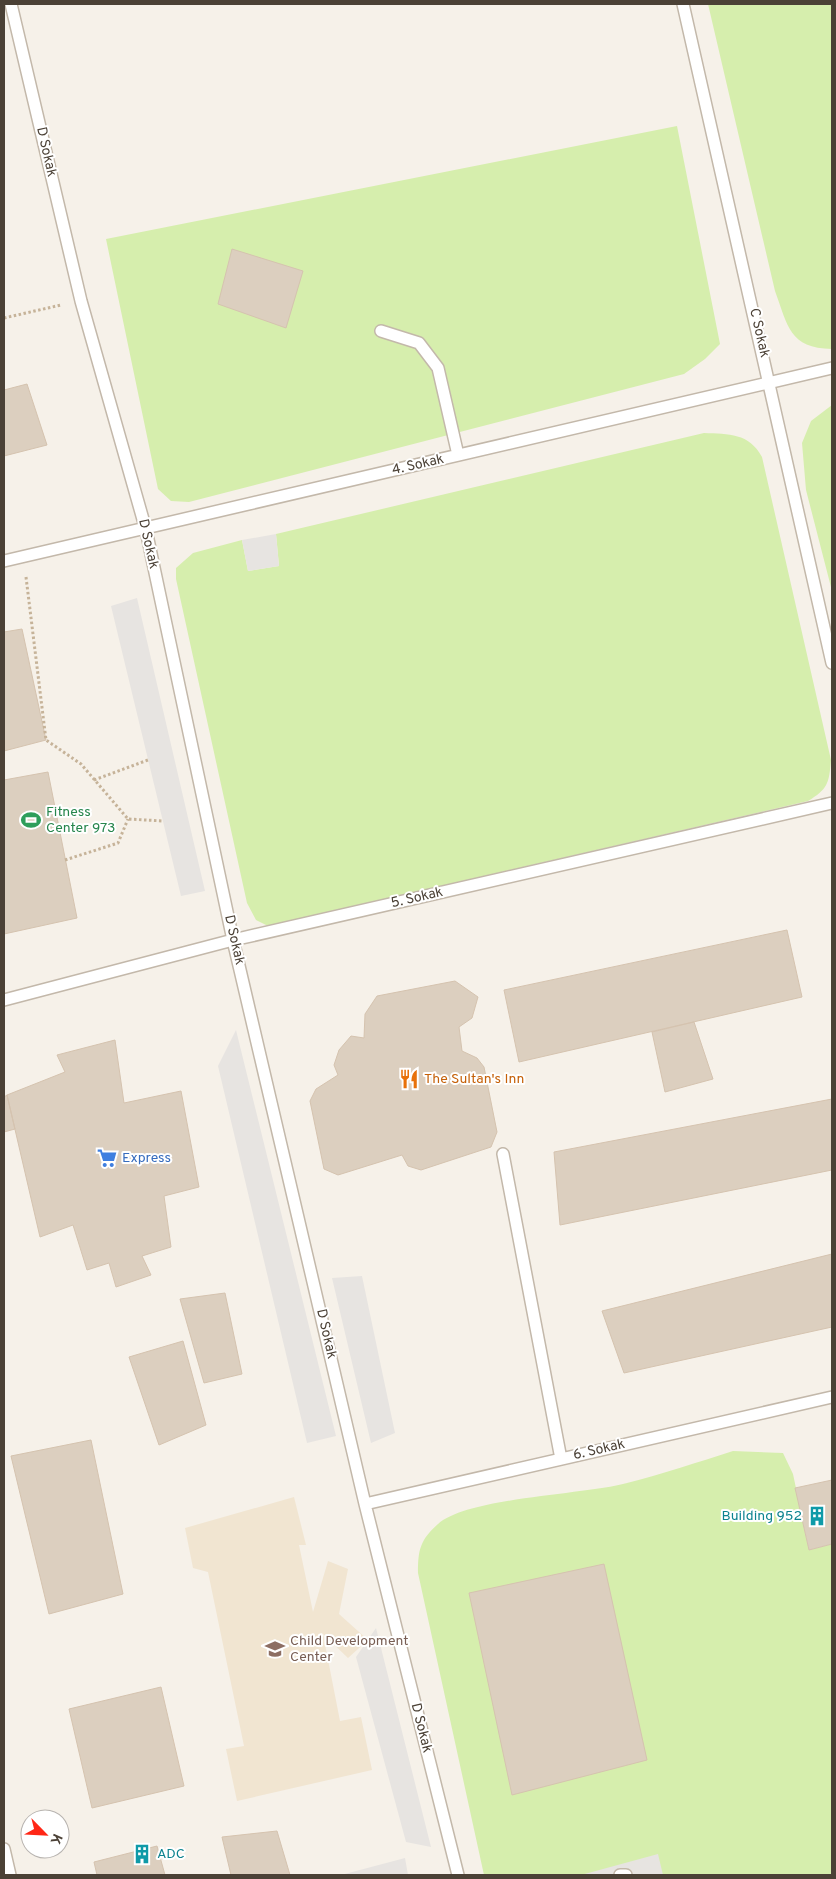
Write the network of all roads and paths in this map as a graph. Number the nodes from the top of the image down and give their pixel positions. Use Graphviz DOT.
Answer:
graph roads {
  1 [pos="11,4"];
  2 [pos="683,4"];
  3 [pos="81,301"];
  4 [pos="4,318"];
  5 [pos="381,330"];
  6 [pos="832,368"];
  7 [pos="771,383"];
  8 [pos="458,455"];
  9 [pos="146,530"];
  10 [pos="23,556"];
  11 [pos="4,561"];
  12 [pos="832,663"];
  13 [pos="148,760"];
  14 [pos="94,780"];
  15 [pos="832,803"];
  16 [pos="128,819"];
  17 [pos="163,821"];
  18 [pos="65,860"];
  19 [pos="234,940"];
  20 [pos="4,1000"];
  21 [pos="503,1154"];
  22 [pos="832,1397"];
  23 [pos="561,1459"];
  24 [pos="365,1504"];
  25 [pos="4,1849"];
  26 [pos="5,1862"];
  27 [pos="10,1875"];
  28 [pos="458,1875"];
  29 [pos="620,1875"];
  30 [pos="626,1875"];
  1 -- 3 [label="lane, D Sokak"];
  2 -- 7 [label="lane, C Sokak"];
  3 -- 4 [label="path"];
  3 -- 9 [label="lane, D Sokak"];
  5 -- 8 [label="lane"];
  6 -- 7 [label="lane, 4. Sokak"];
  7 -- 8 [label="lane, 4. Sokak"];
  7 -- 12 [label="lane, C Sokak"];
  8 -- 9 [label="lane, 4. Sokak"];
  9 -- 10 [label="lane, 4. Sokak"];
  9 -- 19 [label="lane, D Sokak"];
  10 -- 11 [label="lane, 4. Sokak"];
  10 -- 14 [label="path"];
  13 -- 14 [label="path"];
  14 -- 16 [label="path"];
  15 -- 19 [label="lane, 5. Sokak"];
  16 -- 17 [label="path"];
  16 -- 18 [label="path"];
  19 -- 20 [label="lane, 5. Sokak"];
  19 -- 24 [label="lane, D Sokak"];
  21 -- 23 [label="lane"];
  22 -- 23 [label="lane, 6. Sokak"];
  23 -- 24 [label="lane, 6. Sokak"];
  24 -- 28 [label="lane, D Sokak"];
  25 -- 26 [label="lane"];
  26 -- 27 [label="lane"];
  29 -- 30 [label="lane"];
}
